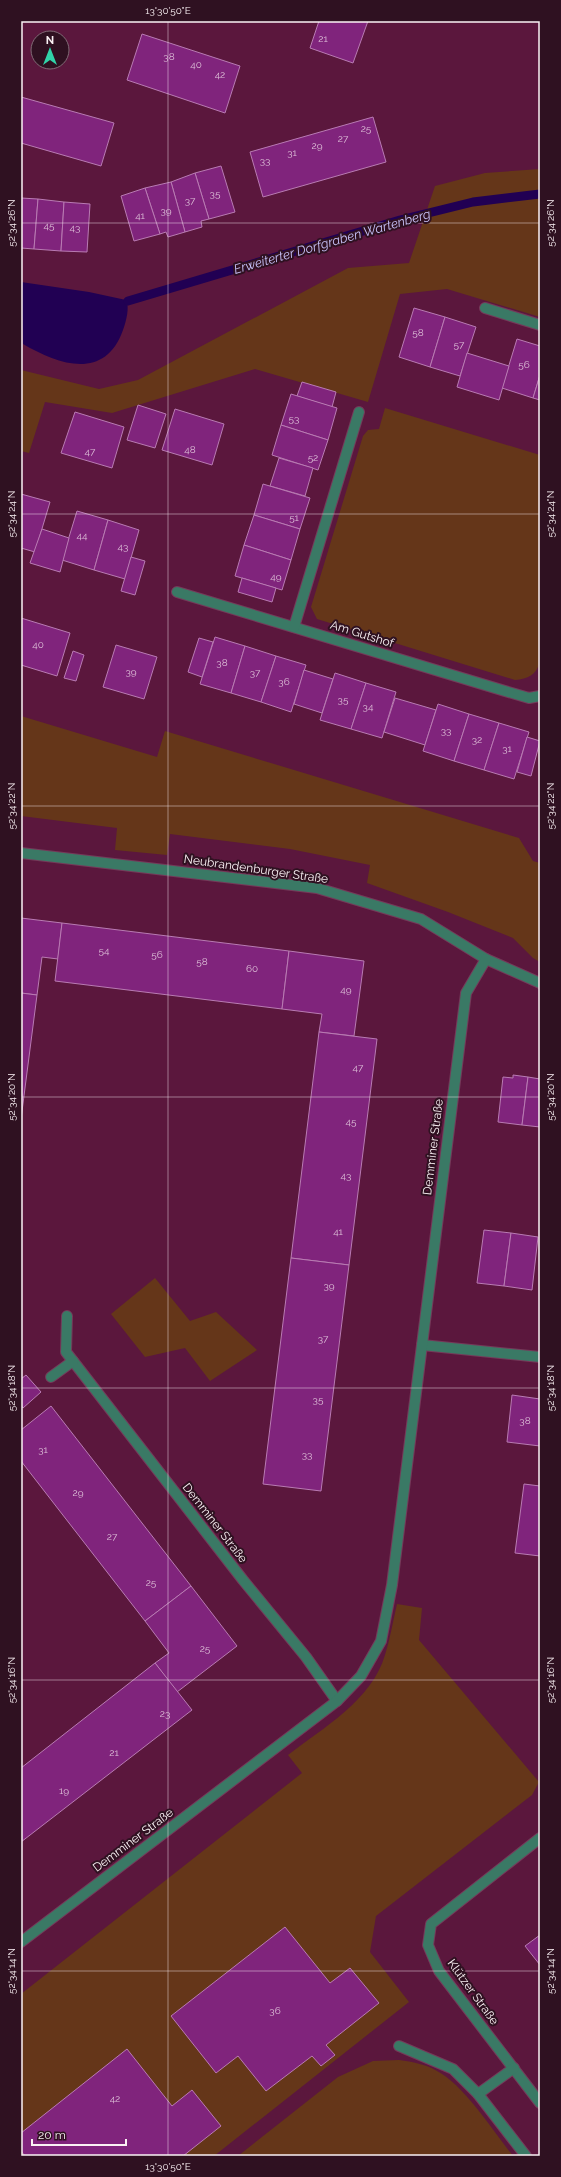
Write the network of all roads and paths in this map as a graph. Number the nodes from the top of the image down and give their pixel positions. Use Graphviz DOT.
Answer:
graph roads {
  1 [pos="485,308"];
  2 [pos="540,325"];
  3 [pos="359,412"];
  4 [pos="177,592"];
  5 [pos="294,627"];
  6 [pos="540,696"];
  7 [pos="21,853"];
  8 [pos="486,959"];
  9 [pos="540,983"];
  10 [pos="67,1316"];
  11 [pos="422,1345"];
  12 [pos="540,1357"];
  13 [pos="73,1361"];
  14 [pos="51,1377"];
  15 [pos="336,1701"];
  16 [pos="540,1838"];
  17 [pos="21,1942"];
  18 [pos="400,2046"];
  19 [pos="514,2068"];
  20 [pos="478,2094"];
  21 [pos="540,2103"];
  22 [pos="526,2156"];
  1 -- 2 [label="street"];
  3 -- 5 [label="street"];
  4 -- 5 [label="street, Am Gutshof"];
  5 -- 6 [label="street, Am Gutshof"];
  7 -- 8 [label="street, Neubrandenburger Straße"];
  8 -- 9 [label="street, Neubrandenburger Straße"];
  8 -- 11 [label="street, Demminer Straße"];
  10 -- 13 [label="street, Demminer Straße"];
  11 -- 12 [label="street"];
  11 -- 15 [label="street, Demminer Straße"];
  13 -- 14 [label="street"];
  13 -- 15 [label="street, Demminer Straße"];
  15 -- 17 [label="street, Demminer Straße"];
  16 -- 19 [label="street, Klützer Straße"];
  18 -- 20 [label="street"];
  19 -- 20 [label="street"];
  19 -- 21 [label="street, Klützer Straße"];
  20 -- 22 [label="street"];
}
